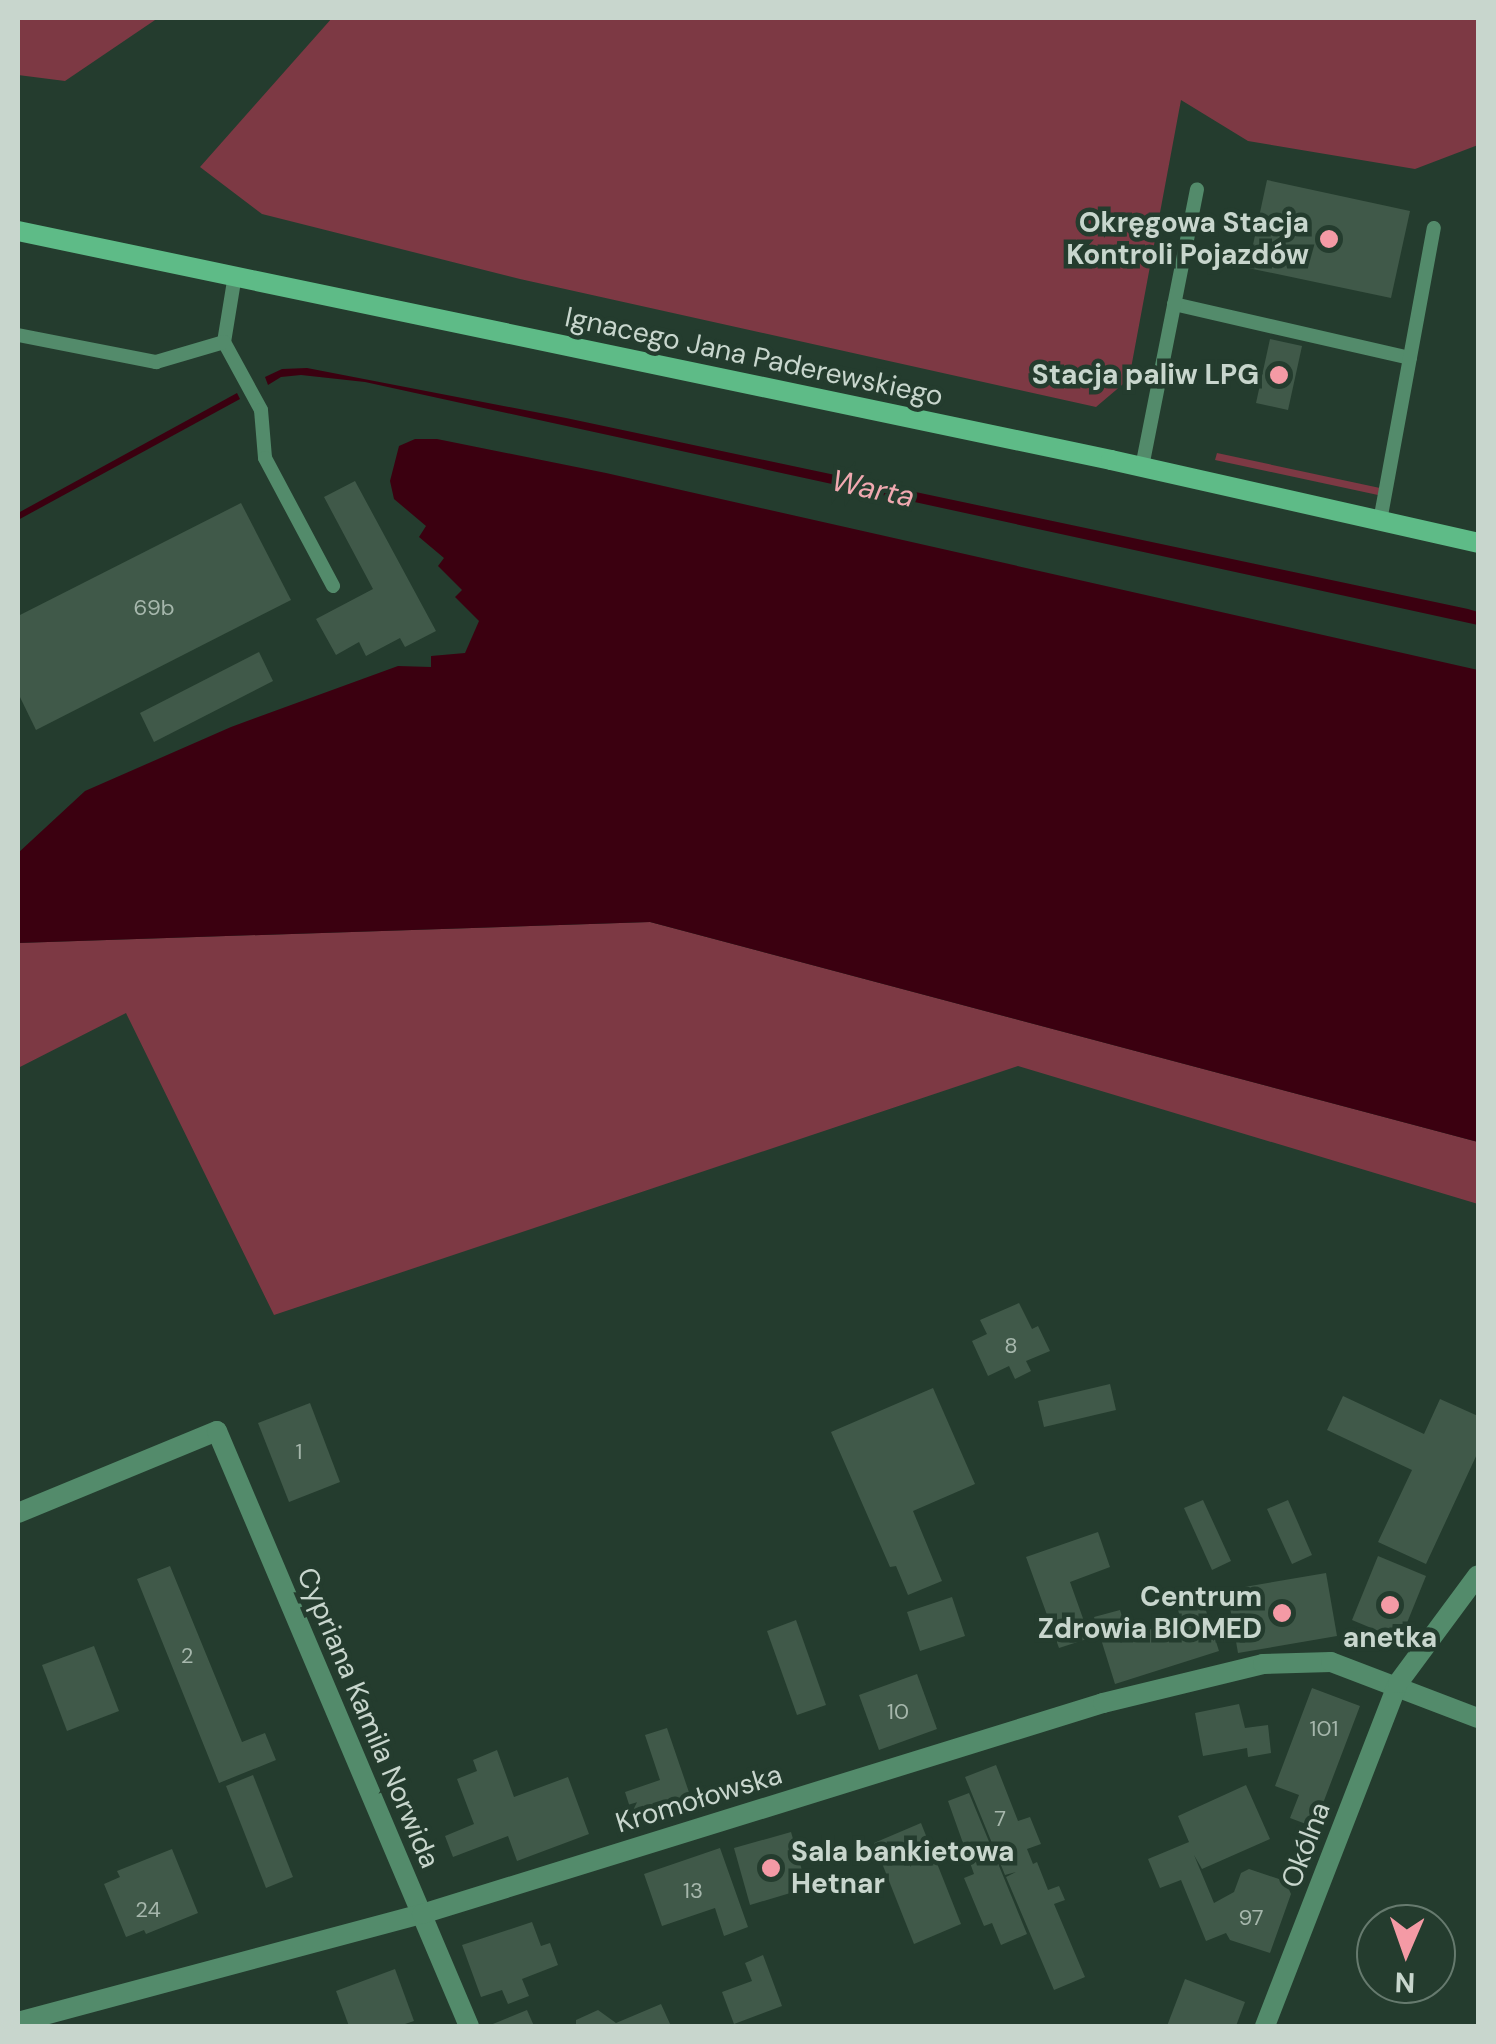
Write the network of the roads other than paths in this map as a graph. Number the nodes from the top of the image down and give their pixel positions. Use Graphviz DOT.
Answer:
graph roads {
  1 [pos="1197,189"];
  2 [pos="1434,228"];
  3 [pos="18,231"];
  4 [pos="234,275"];
  5 [pos="1174,304"];
  6 [pos="18,335"];
  7 [pos="224,342"];
  8 [pos="1410,358"];
  9 [pos="1142,467"];
  10 [pos="1380,521"];
  11 [pos="1478,543"];
  12 [pos="333,586"];
  13 [pos="18,1513"];
  14 [pos="1478,1575"];
  15 [pos="1398,1684"];
  16 [pos="1478,1718"];
  17 [pos="422,1914"];
  18 [pos="18,2022"];
  19 [pos="468,2026"];
  20 [pos="1265,2026"];
  1 -- 5 [label="lane"];
  2 -- 8 [label="lane"];
  3 -- 4 [label="main road, Ignacego Jana Paderewskiego"];
  4 -- 7 [label="lane"];
  4 -- 9 [label="main road, Ignacego Jana Paderewskiego"];
  5 -- 8 [label="lane"];
  5 -- 9 [label="lane"];
  6 -- 7 [label="lane"];
  7 -- 12 [label="lane"];
  8 -- 10 [label="lane"];
  9 -- 10 [label="main road, Ignacego Jana Paderewskiego"];
  10 -- 11 [label="main road, Ignacego Jana Paderewskiego"];
  13 -- 17 [label="street, Cypriana Kamila Norwida"];
  14 -- 15 [label="street, Okólna"];
  15 -- 16 [label="street"];
  15 -- 17 [label="street, Kromołowska"];
  15 -- 20 [label="street, Okólna"];
  17 -- 18 [label="street, Kromołowska"];
  17 -- 19 [label="street, Cypriana Kamila Norwida"];
}
